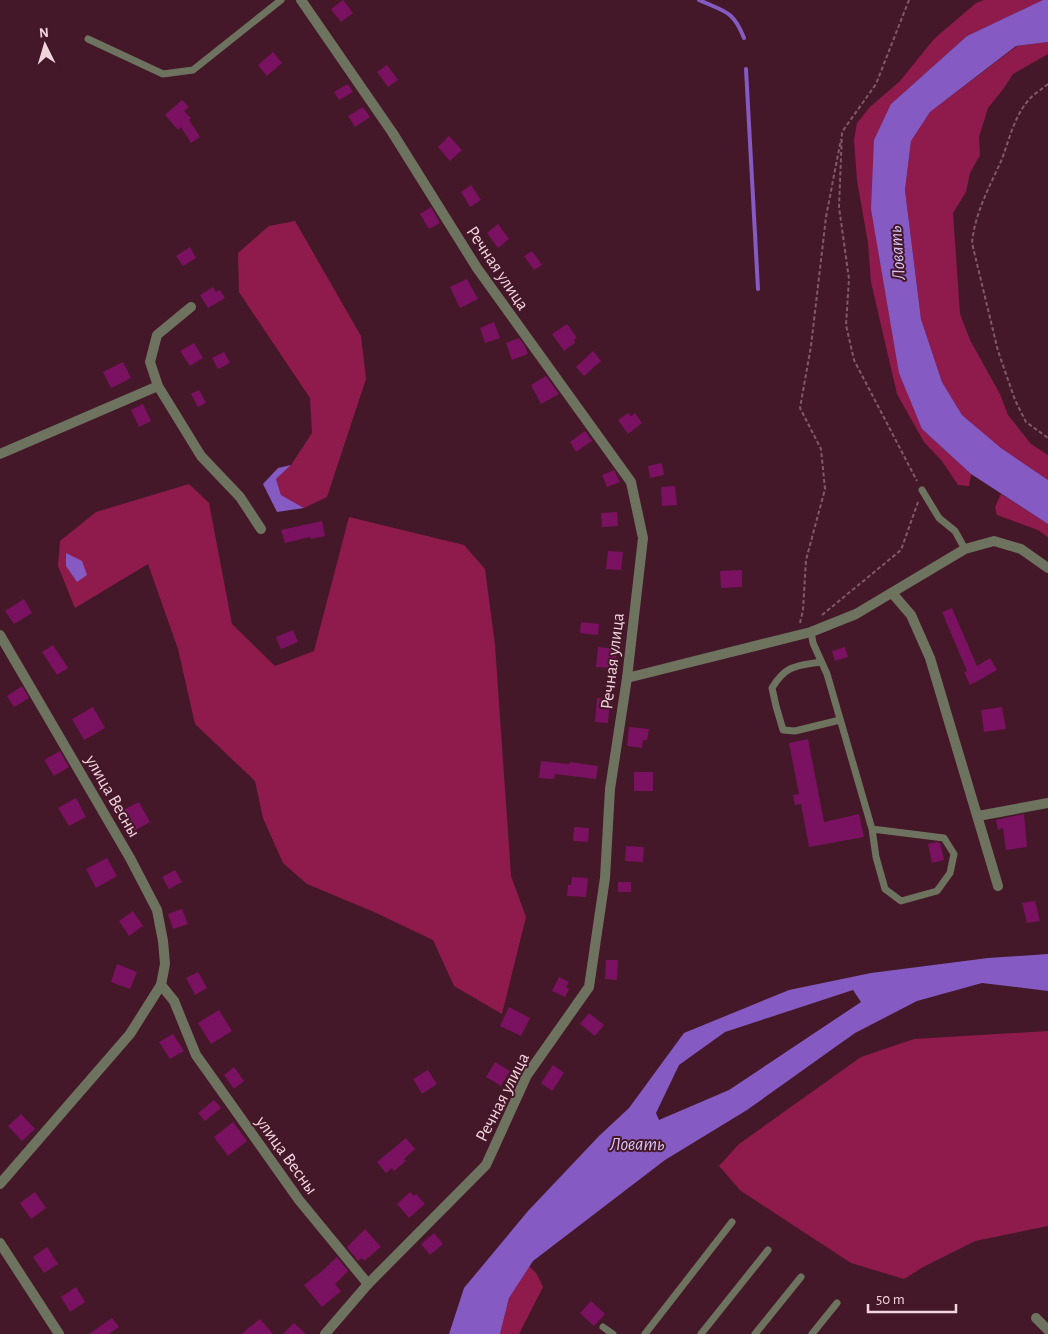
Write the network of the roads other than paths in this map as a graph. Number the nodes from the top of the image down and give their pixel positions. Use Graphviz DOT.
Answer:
graph roads {
  1 [pos="281,0"];
  2 [pos="301,0"];
  3 [pos="88,39"];
  4 [pos="191,307"];
  5 [pos="158,386"];
  6 [pos="0,454"];
  7 [pos="922,490"];
  8 [pos="261,529"];
  9 [pos="965,549"];
  10 [pos="1048,568"];
  11 [pos="892,593"];
  12 [pos="811,632"];
  13 [pos="0,635"];
  14 [pos="821,662"];
  15 [pos="626,678"];
  16 [pos="840,720"];
  17 [pos="1048,803"];
  18 [pos="978,816"];
  19 [pos="872,829"];
  20 [pos="998,886"];
  21 [pos="161,985"];
  22 [pos="0,1184"];
  23 [pos="732,1222"];
  24 [pos="0,1243"];
  25 [pos="768,1250"];
  26 [pos="801,1277"];
  27 [pos="368,1284"];
  28 [pos="837,1303"];
  29 [pos="1036,1318"];
  30 [pos="603,1327"];
  31 [pos="1048,1330"];
  32 [pos="59,1334"];
  33 [pos="325,1334"];
  34 [pos="613,1334"];
  35 [pos="645,1334"];
  36 [pos="700,1334"];
  37 [pos="755,1334"];
  38 [pos="812,1334"];
  1 -- 3 [label="lane"];
  2 -- 15 [label="street, Речная улица"];
  4 -- 5 [label="street"];
  5 -- 6 [label="street"];
  5 -- 8 [label="street"];
  7 -- 9 [label="lane"];
  9 -- 10 [label="street"];
  9 -- 11 [label="street"];
  11 -- 12 [label="street"];
  11 -- 18 [label="street"];
  12 -- 14 [label="lane"];
  12 -- 15 [label="street"];
  13 -- 21 [label="street, улица Весны"];
  14 -- 16 [label="lane"];
  14 -- 16 [label="lane"];
  15 -- 27 [label="street, Речная улица"];
  16 -- 19 [label="lane"];
  17 -- 18 [label="street"];
  18 -- 20 [label="street"];
  19 -- 19 [label="lane"];
  21 -- 22 [label="street, улица Весны"];
  21 -- 27 [label="street, улица Весны"];
  23 -- 35 [label="lane"];
  24 -- 32 [label="street"];
  25 -- 36 [label="lane"];
  26 -- 37 [label="lane"];
  27 -- 33 [label="street, Речная улица"];
  28 -- 38 [label="lane"];
  29 -- 31 [label="street"];
  30 -- 34 [label="lane"];
}
